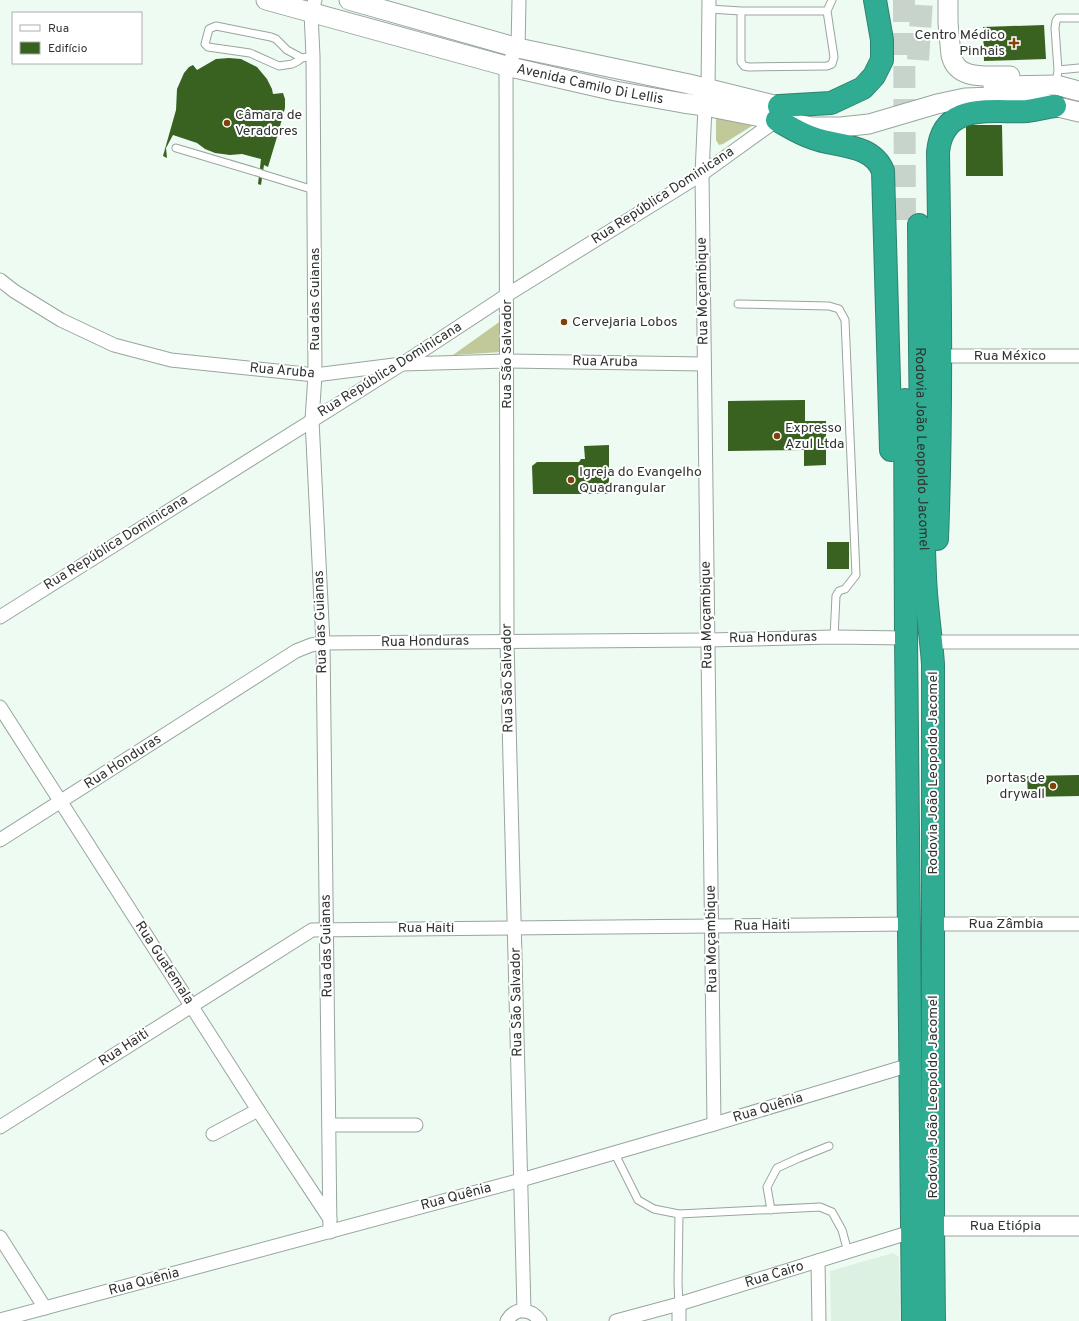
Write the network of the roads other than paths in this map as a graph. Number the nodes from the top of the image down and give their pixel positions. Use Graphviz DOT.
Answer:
graph roads {
  1 [pos="266,0"];
  2 [pos="349,0"];
  3 [pos="519,0"];
  4 [pos="832,0"];
  5 [pos="875,0"];
  6 [pos="948,0"];
  7 [pos="709,5"];
  8 [pos="313,6"];
  9 [pos="741,11"];
  10 [pos="827,11"];
  11 [pos="1079,18"];
  12 [pos="518,48"];
  13 [pos="307,57"];
  14 [pos="506,66"];
  15 [pos="1079,68"];
  16 [pos="1056,87"];
  17 [pos="1079,91"];
  18 [pos="707,97"];
  19 [pos="1079,112"];
  20 [pos="778,113"];
  21 [pos="176,148"];
  22 [pos="702,174"];
  23 [pos="314,190"];
  24 [pos="0,280"];
  25 [pos="507,295"];
  26 [pos="738,304"];
  27 [pos="941,356"];
  28 [pos="1079,356"];
  29 [pos="507,361"];
  30 [pos="402,364"];
  31 [pos="704,364"];
  32 [pos="315,375"];
  33 [pos="312,420"];
  34 [pos="906,566"];
  35 [pos="0,617"];
  36 [pos="834,637"];
  37 [pos="906,638"];
  38 [pos="708,640"];
  39 [pos="507,642"];
  40 [pos="932,642"];
  41 [pos="1079,642"];
  42 [pos="323,643"];
  43 [pos="0,706"];
  44 [pos="60,802"];
  45 [pos="0,840"];
  46 [pos="909,924"];
  47 [pos="933,924"];
  48 [pos="1079,924"];
  49 [pos="515,927"];
  50 [pos="712,927"];
  51 [pos="327,928"];
  52 [pos="191,1005"];
  53 [pos="910,1065"];
  54 [pos="258,1110"];
  55 [pos="714,1124"];
  56 [pos="329,1125"];
  57 [pos="416,1125"];
  58 [pos="0,1127"];
  59 [pos="213,1134"];
  60 [pos="829,1146"];
  61 [pos="614,1152"];
  62 [pos="521,1180"];
  63 [pos="771,1210"];
  64 [pos="679,1214"];
  65 [pos="330,1225"];
  66 [pos="933,1226"];
  67 [pos="1079,1226"];
  68 [pos="911,1232"];
  69 [pos="0,1237"];
  70 [pos="848,1252"];
  71 [pos="818,1261"];
  72 [pos="679,1304"];
  73 [pos="45,1308"];
  74 [pos="524,1310"];
  75 [pos="0,1320"];
  76 [pos="507,1321"];
  77 [pos="540,1321"];
  78 [pos="616,1321"];
  79 [pos="680,1321"];
  80 [pos="819,1321"];
  81 [pos="913,1321"];
  82 [pos="934,1321"];
  1 -- 8 [label="main road, Avenida Camilo Di Lellis"];
  2 -- 12 [label="main road, Avenida Camilo Di Lellis"];
  3 -- 12 [label="street"];
  4 -- 10 [label="lane"];
  5 -- 20 [label="highway"];
  6 -- 16 [label="main road"];
  7 -- 9 [label="lane"];
  7 -- 18 [label="street, Rua Moçambique"];
  8 -- 13 [label="street, Rua das Guianas"];
  8 -- 14 [label="main road, Avenida Camilo Di Lellis"];
  9 -- 10 [label="lane"];
  9 -- 10 [label="lane"];
  11 -- 16 [label="lane"];
  12 -- 14 [label="street"];
  12 -- 18 [label="main road, Avenida Camilo Di Lellis"];
  13 -- 13 [label="lane"];
  13 -- 23 [label="street, Rua das Guianas"];
  14 -- 18 [label="main road, Avenida Camilo Di Lellis"];
  14 -- 25 [label="street, Rua São Salvador"];
  15 -- 16 [label="lane"];
  16 -- 17 [label="main road"];
  16 -- 19 [label="main road"];
  16 -- 20 [label="main road, Avenida Camilo Di Lellis"];
  16 -- 27 [label="highway"];
  18 -- 20 [label="main road, Avenida Camilo Di Lellis"];
  18 -- 22 [label="street, Rua Moçambique"];
  20 -- 22 [label="street, Rua República Dominicana"];
  20 -- 34 [label="highway"];
  21 -- 23 [label="lane"];
  22 -- 25 [label="street, Rua República Dominicana"];
  22 -- 31 [label="street, Rua Moçambique"];
  23 -- 32 [label="street, Rua das Guianas"];
  24 -- 32 [label="street, Rua Aruba"];
  25 -- 29 [label="street, Rua São Salvador"];
  25 -- 30 [label="street, Rua República Dominicana"];
  26 -- 36 [label="lane"];
  27 -- 28 [label="street, Rua México"];
  27 -- 40 [label="highway"];
  29 -- 30 [label="street, Rua Aruba"];
  29 -- 31 [label="street, Rua Aruba"];
  29 -- 39 [label="street, Rua São Salvador"];
  30 -- 32 [label="street, Rua Aruba"];
  30 -- 33 [label="street, Rua República Dominicana"];
  31 -- 38 [label="street, Rua Moçambique"];
  32 -- 33 [label="street, Rua das Guianas"];
  33 -- 35 [label="street, Rua República Dominicana"];
  33 -- 42 [label="street, Rua das Guianas"];
  34 -- 37 [label="highway, Rodovia João Leopoldo Jacomel"];
  34 -- 40 [label="highway, Rodovia João Leopoldo Jacomel"];
  36 -- 37 [label="street, Rua Honduras"];
  36 -- 38 [label="street, Rua Honduras"];
  37 -- 46 [label="highway, Rodovia João Leopoldo Jacomel"];
  38 -- 39 [label="street, Rua Honduras"];
  38 -- 50 [label="street, Rua Moçambique"];
  39 -- 42 [label="street, Rua Honduras"];
  39 -- 49 [label="street, Rua São Salvador"];
  40 -- 41 [label="street"];
  40 -- 47 [label="highway, Rodovia João Leopoldo Jacomel"];
  42 -- 44 [label="street, Rua Honduras"];
  42 -- 51 [label="street, Rua das Guianas"];
  43 -- 44 [label="street, Rua Guatemala"];
  44 -- 45 [label="street, Rua Honduras"];
  44 -- 52 [label="street, Rua Guatemala"];
  46 -- 50 [label="street, Rua Haiti"];
  46 -- 53 [label="highway, Rodovia João Leopoldo Jacomel"];
  47 -- 48 [label="street, Rua Zâmbia"];
  47 -- 66 [label="highway, Rodovia João Leopoldo Jacomel"];
  49 -- 50 [label="street, Rua Haiti"];
  49 -- 51 [label="street, Rua Haiti"];
  49 -- 62 [label="street, Rua São Salvador"];
  50 -- 55 [label="street, Rua Moçambique"];
  51 -- 52 [label="street, Rua Haiti"];
  51 -- 56 [label="street, Rua das Guianas"];
  52 -- 54 [label="street, Rua Guatemala"];
  52 -- 58 [label="street, Rua Haiti"];
  53 -- 55 [label="street, Rua Quênia"];
  53 -- 68 [label="highway, Rodovia João Leopoldo Jacomel"];
  54 -- 59 [label="street"];
  54 -- 65 [label="street, Rua Guatemala"];
  55 -- 61 [label="street, Rua Quênia"];
  56 -- 57 [label="street"];
  56 -- 65 [label="street, Rua das Guianas"];
  60 -- 63 [label="lane"];
  61 -- 62 [label="street, Rua Quênia"];
  61 -- 64 [label="lane"];
  62 -- 65 [label="street, Rua Quênia"];
  62 -- 74 [label="street, Rua São Salvador"];
  63 -- 64 [label="lane"];
  63 -- 70 [label="lane"];
  64 -- 72 [label="lane"];
  65 -- 73 [label="street, Rua Quênia"];
  66 -- 67 [label="main road, Rua Etiópia"];
  66 -- 68 [label="main road, Rua Cairo"];
  66 -- 82 [label="highway, Rodovia João Leopoldo Jacomel"];
  68 -- 70 [label="street, Rua Cairo"];
  68 -- 81 [label="highway, Rodovia João Leopoldo Jacomel"];
  69 -- 73 [label="street"];
  70 -- 71 [label="street, Rua Cairo"];
  71 -- 72 [label="street, Rua Cairo"];
  71 -- 80 [label="street"];
  72 -- 78 [label="street, Rua Cairo"];
  72 -- 79 [label="street"];
  73 -- 75 [label="street, Rua Quênia"];
  74 -- 76 [label="street"];
  74 -- 77 [label="street"];
}
